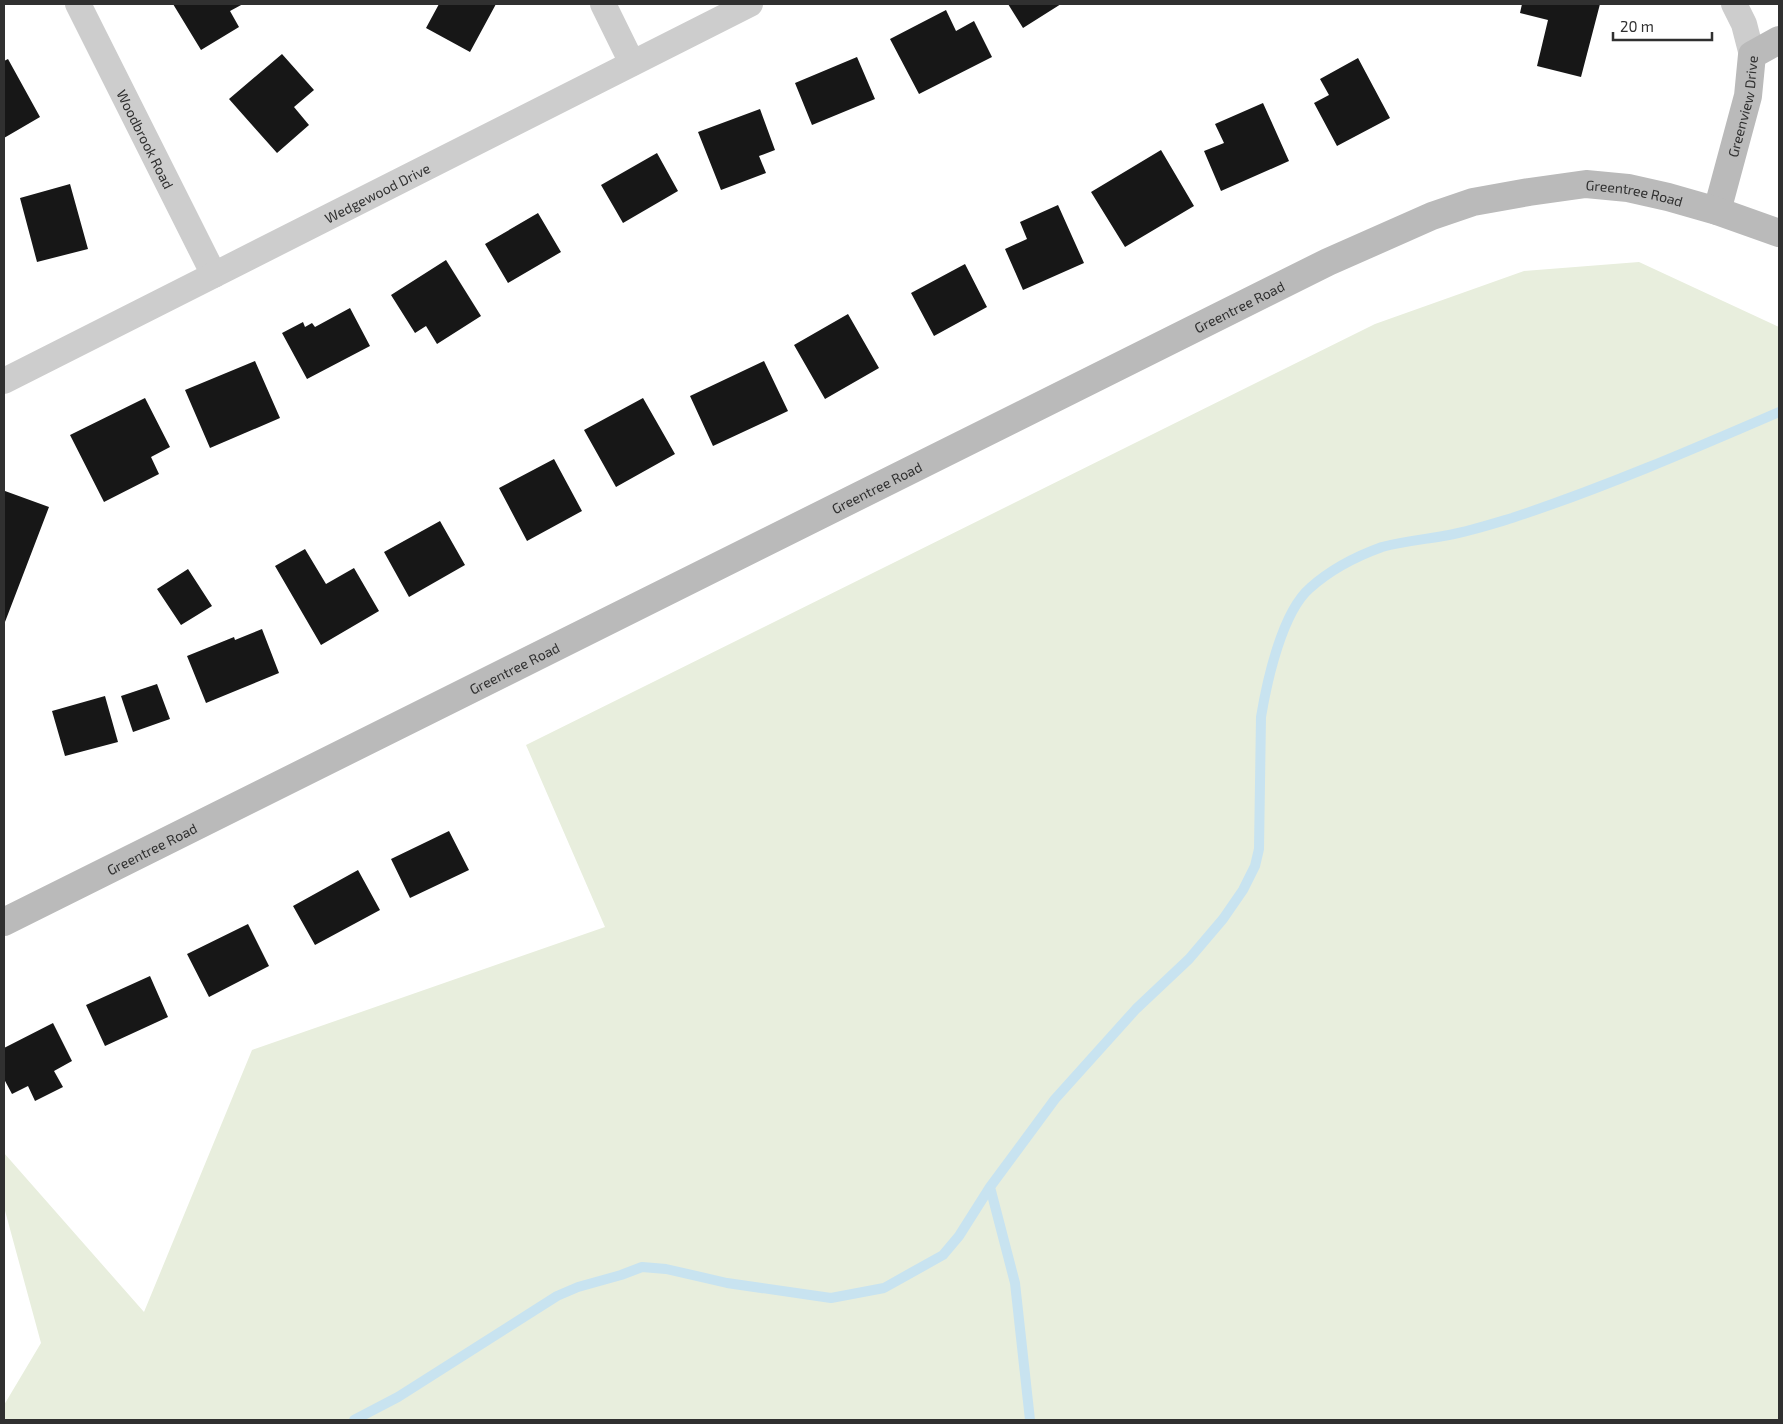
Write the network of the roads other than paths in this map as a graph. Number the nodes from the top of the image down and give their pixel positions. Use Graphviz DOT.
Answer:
graph roads {
  1 [pos="78,4"];
  2 [pos="603,4"];
  3 [pos="750,4"];
  4 [pos="1734,4"];
  5 [pos="1779,40"];
  6 [pos="1752,55"];
  7 [pos="632,63"];
  8 [pos="1717,211"];
  9 [pos="1779,233"];
  10 [pos="214,275"];
  11 [pos="4,381"];
  12 [pos="6,915"];
  1 -- 10 [label="street, Woodbrook Road"];
  2 -- 7 [label="street"];
  3 -- 7 [label="street, Wedgewood Drive"];
  4 -- 6 [label="street, Greenview Drive"];
  5 -- 6 [label="street"];
  6 -- 8 [label="street, Greenview Drive"];
  7 -- 10 [label="street, Wedgewood Drive"];
  8 -- 9 [label="street, Greentree Road"];
  8 -- 12 [label="street, Greentree Road"];
  10 -- 11 [label="street, Wedgewood Drive"];
}
